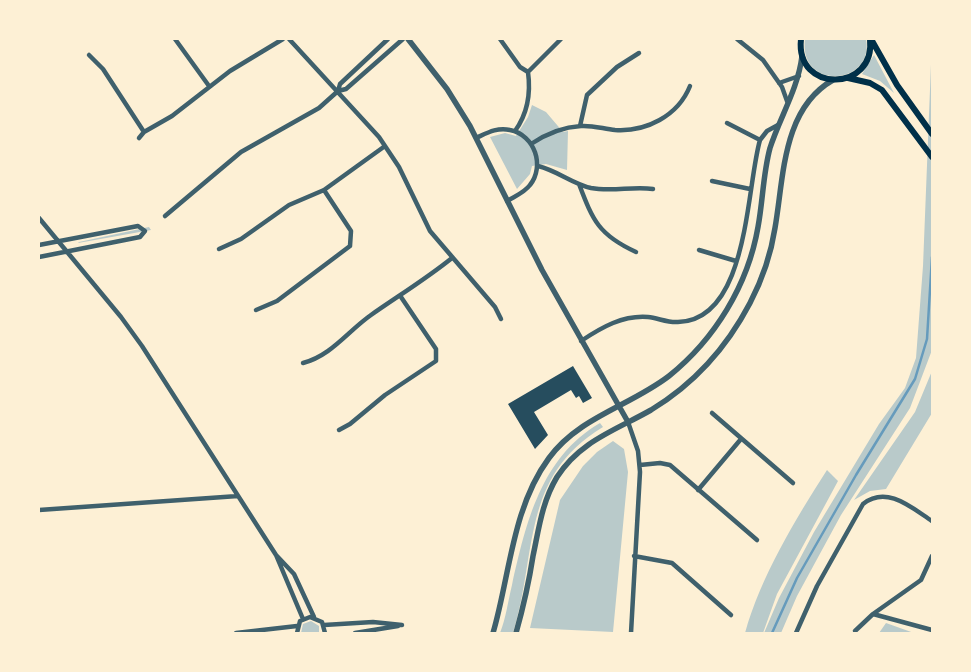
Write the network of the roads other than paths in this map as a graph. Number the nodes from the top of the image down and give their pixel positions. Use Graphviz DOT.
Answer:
graph roads {
  1 [pos="175,39"];
  2 [pos="283,39"];
  3 [pos="289,39"];
  4 [pos="388,39"];
  5 [pos="403,39"];
  6 [pos="408,39"];
  7 [pos="500,39"];
  8 [pos="561,39"];
  9 [pos="737,39"];
  10 [pos="801,39"];
  11 [pos="871,39"];
  12 [pos="639,53"];
  13 [pos="89,55"];
  14 [pos="802,56"];
  15 [pos="356,68"];
  16 [pos="528,72"];
  17 [pos="363,76"];
  18 [pos="799,76"];
  19 [pos="846,78"];
  20 [pos="833,80"];
  21 [pos="780,83"];
  22 [pos="209,86"];
  23 [pos="690,86"];
  24 [pos="338,92"];
  25 [pos="787,101"];
  26 [pos="727,123"];
  27 [pos="778,125"];
  28 [pos="580,126"];
  29 [pos="515,131"];
  30 [pos="144,132"];
  31 [pos="932,134"];
  32 [pos="139,138"];
  33 [pos="476,138"];
  34 [pos="760,140"];
  35 [pos="531,144"];
  36 [pos="386,146"];
  37 [pos="932,157"];
  38 [pos="538,166"];
  39 [pos="712,181"];
  40 [pos="579,184"];
  41 [pos="653,189"];
  42 [pos="750,189"];
  43 [pos="324,190"];
  44 [pos="507,201"];
  45 [pos="165,216"];
  46 [pos="39,218"];
  47 [pos="58,242"];
  48 [pos="39,246"];
  49 [pos="220,249"];
  50 [pos="699,250"];
  51 [pos="66,251"];
  52 [pos="636,252"];
  53 [pos="39,257"];
  54 [pos="452,258"];
  55 [pos="736,261"];
  56 [pos="401,297"];
  57 [pos="256,310"];
  58 [pos="501,319"];
  59 [pos="581,341"];
  60 [pos="303,363"];
  61 [pos="620,406"];
  62 [pos="712,413"];
  63 [pos="628,422"];
  64 [pos="339,430"];
  65 [pos="742,439"];
  66 [pos="640,465"];
  67 [pos="793,483"];
  68 [pos="698,490"];
  69 [pos="238,496"];
  70 [pos="39,510"];
  71 [pos="932,521"];
  72 [pos="757,540"];
  73 [pos="276,555"];
  74 [pos="634,556"];
  75 [pos="932,556"];
  76 [pos="873,614"];
  77 [pos="731,615"];
  78 [pos="314,617"];
  79 [pos="303,619"];
  80 [pos="324,625"];
  81 [pos="297,626"];
  82 [pos="932,630"];
  83 [pos="855,631"];
  84 [pos="236,633"];
  85 [pos="297,633"];
  86 [pos="325,633"];
  87 [pos="355,633"];
  88 [pos="493,633"];
  89 [pos="516,633"];
  90 [pos="631,633"];
  91 [pos="796,633"];
  1 -- 22 [label="street"];
  2 -- 22 [label="street"];
  3 -- 24 [label="street"];
  4 -- 15 [label="street"];
  5 -- 17 [label="street"];
  6 -- 33 [label="street"];
  7 -- 16 [label="street"];
  8 -- 16 [label="street"];
  9 -- 21 [label="street"];
  10 -- 14 [label="main road"];
  11 -- 19 [label="main road"];
  11 -- 31 [label="main road"];
  12 -- 28 [label="street"];
  13 -- 30 [label="street"];
  14 -- 18 [label="street"];
  14 -- 20 [label="main road"];
  15 -- 17 [label="street"];
  15 -- 24 [label="street"];
  16 -- 29 [label="street"];
  17 -- 24 [label="street"];
  18 -- 21 [label="street"];
  18 -- 25 [label="street"];
  19 -- 20 [label="main road"];
  19 -- 37 [label="main road"];
  20 -- 63 [label="street"];
  21 -- 25 [label="street"];
  22 -- 30 [label="street"];
  23 -- 28 [label="street"];
  24 -- 36 [label="street"];
  24 -- 45 [label="street"];
  25 -- 27 [label="street"];
  26 -- 34 [label="street"];
  27 -- 34 [label="street"];
  27 -- 61 [label="street"];
  28 -- 35 [label="street"];
  29 -- 33 [label="street"];
  29 -- 35 [label="street"];
  30 -- 32 [label="street"];
  33 -- 44 [label="street"];
  34 -- 42 [label="street"];
  35 -- 38 [label="street"];
  36 -- 43 [label="street"];
  36 -- 54 [label="street"];
  38 -- 40 [label="street"];
  38 -- 44 [label="street"];
  39 -- 42 [label="street"];
  40 -- 41 [label="street"];
  40 -- 52 [label="street"];
  42 -- 55 [label="street"];
  43 -- 49 [label="street"];
  43 -- 57 [label="street"];
  44 -- 59 [label="street"];
  46 -- 47 [label="street"];
  47 -- 48 [label="street"];
  47 -- 51 [label="street"];
  47 -- 51 [label="street"];
  50 -- 55 [label="street"];
  51 -- 53 [label="street"];
  51 -- 69 [label="street"];
  54 -- 56 [label="street"];
  54 -- 58 [label="street"];
  55 -- 59 [label="street"];
  56 -- 60 [label="street"];
  56 -- 64 [label="street"];
  59 -- 61 [label="street"];
  61 -- 63 [label="street"];
  61 -- 88 [label="street"];
  62 -- 65 [label="street"];
  63 -- 66 [label="street"];
  63 -- 89 [label="street"];
  65 -- 67 [label="street"];
  65 -- 68 [label="street"];
  66 -- 68 [label="street"];
  66 -- 74 [label="street"];
  68 -- 72 [label="street"];
  69 -- 70 [label="street"];
  69 -- 73 [label="street"];
  71 -- 91 [label="street"];
  73 -- 78 [label="street"];
  73 -- 79 [label="street"];
  74 -- 77 [label="street"];
  74 -- 90 [label="street"];
  75 -- 76 [label="street"];
  76 -- 82 [label="street"];
  76 -- 83 [label="street"];
  78 -- 79 [label="street"];
  78 -- 80 [label="street"];
  79 -- 81 [label="street"];
  80 -- 86 [label="street"];
  80 -- 87 [label="street"];
  81 -- 84 [label="street"];
  81 -- 85 [label="street"];
}
